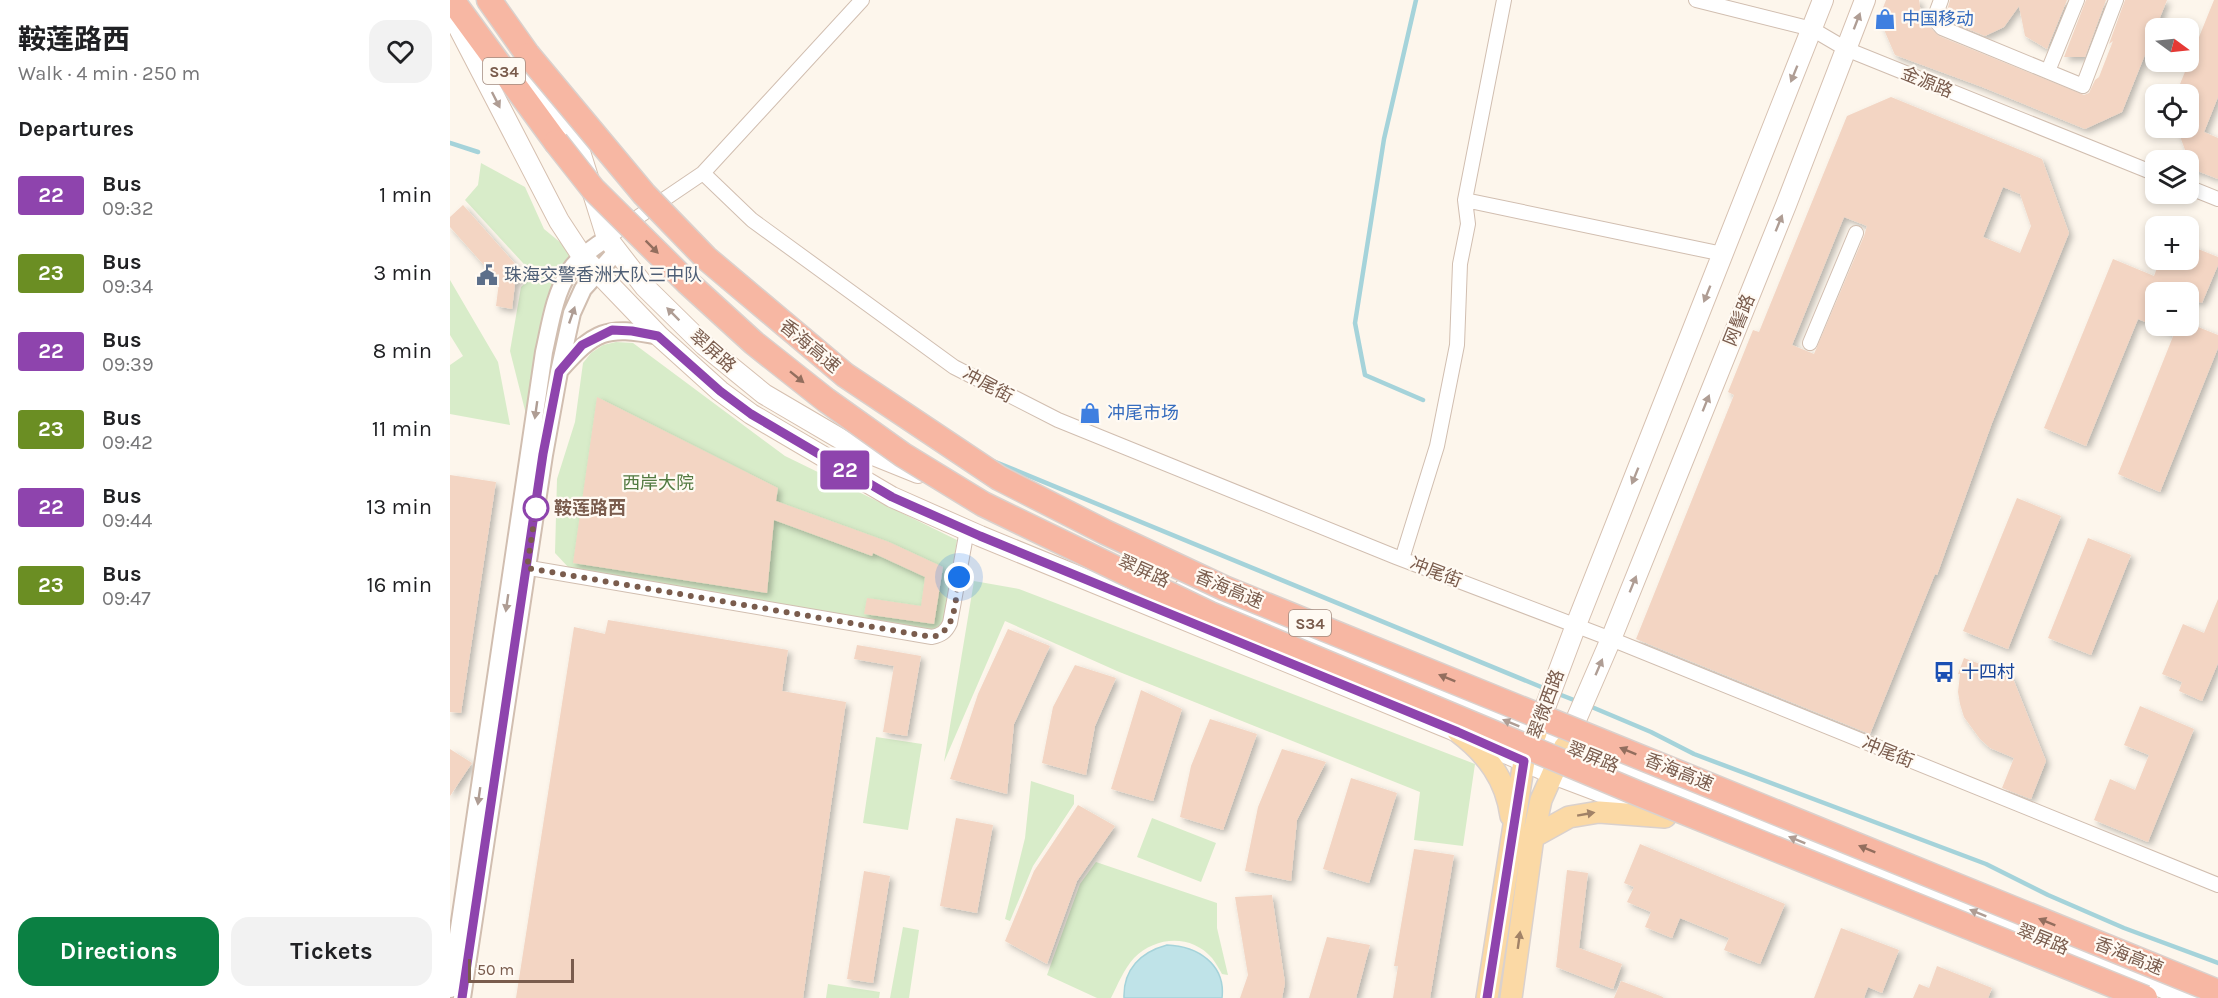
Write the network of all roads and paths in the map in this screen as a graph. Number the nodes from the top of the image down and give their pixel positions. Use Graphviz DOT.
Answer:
graph roads {
  1 [pos="452,0"];
  2 [pos="483,0"];
  3 [pos="489,0"];
  4 [pos="862,0"];
  5 [pos="1504,0"];
  6 [pos="1696,0"];
  7 [pos="1823,0"];
  8 [pos="1865,0"];
  9 [pos="1941,0"];
  10 [pos="2077,0"];
  11 [pos="2116,0"];
  12 [pos="450,10"];
  13 [pos="1812,29"];
  14 [pos="1846,49"];
  15 [pos="2048,71"];
  16 [pos="2145,170"];
  17 [pos="703,173"];
  18 [pos="2199,192"];
  19 [pos="2218,199"];
  20 [pos="1465,200"];
  21 [pos="1856,233"];
  22 [pos="612,244"];
  23 [pos="1723,254"];
  24 [pos="582,256"];
  25 [pos="598,273"];
  26 [pos="658,336"];
  27 [pos="1810,343"];
  28 [pos="559,372"];
  29 [pos="764,394"];
  30 [pos="751,414"];
  31 [pos="967,530"];
  32 [pos="1402,559"];
  33 [pos="520,567"];
  34 [pos="1575,625"];
  35 [pos="1611,639"];
  36 [pos="1458,732"];
  37 [pos="1536,733"];
  38 [pos="1565,746"];
  39 [pos="1524,761"];
  40 [pos="1553,774"];
  41 [pos="1665,817"];
  42 [pos="1522,835"];
  43 [pos="2218,885"];
  44 [pos="450,989"];
  45 [pos="2218,992"];
  46 [pos="462,998"];
  47 [pos="1487,998"];
  48 [pos="1511,998"];
  49 [pos="2115,998"];
  50 [pos="2145,998"];
  51 [pos="2188,998"];
  1 -- 50 [label="highway, 香海高速 / S34, one-way, bridge"];
  2 -- 22 [label="main road, 翠屏路"];
  45 -- 3 [label="highway, 香海高速 / S34, one-way, bridge"];
  4 -- 17 [label="street"];
  5 -- 20 [label="street"];
  6 -- 13 [label="street, 金源路"];
  7 -- 13 [label="main road, 翠微西路"];
  14 -- 8 [label="main road, 网髻路, one-way"];
  9 -- 15 [label="street"];
  10 -- 15 [label="street"];
  11 -- 15 [label="street"];
  12 -- 24 [label="main road, 翠屏路, one-way"];
  13 -- 14 [label="street, 金源路"];
  13 -- 23 [label="main road, 翠微西路, one-way"];
  14 -- 16 [label="street, 金源路"];
  35 -- 14 [label="main road, 网髻路, one-way"];
  17 -- 22 [label="street"];
  17 -- 32 [label="street, 冲尾街"];
  18 -- 19 [label="street"];
  20 -- 23 [label="street"];
  20 -- 32 [label="street"];
  21 -- 27 [label="street"];
  22 -- 24 [label="street"];
  22 -- 25 [label="street"];
  29 -- 22 [label="main road, 翠屏路, one-way"];
  23 -- 34 [label="main road, 翠微西路, one-way"];
  24 -- 25 [label="main road, 翠屏路"];
  24 -- 33 [label="street, one-way"];
  25 -- 26 [label="main road, 翠屏路"];
  28 -- 25 [label="street, one-way"];
  26 -- 28 [label="street"];
  26 -- 30 [label="main road, 翠屏路"];
  28 -- 33 [label="street"];
  29 -- 30 [label="main road"];
  37 -- 29 [label="main road, 翠屏路, one-way"];
  30 -- 31 [label="main road, 翠屏路"];
  31 -- 33 [label="street"];
  31 -- 36 [label="main road, 翠屏路"];
  32 -- 34 [label="street, 冲尾街"];
  33 -- 44 [label="street, one-way"];
  33 -- 46 [label="street"];
  34 -- 35 [label="street, 冲尾街"];
  34 -- 37 [label="main road, 翠微西路"];
  38 -- 35 [label="main road, 翠微西路, one-way"];
  35 -- 43 [label="street, 冲尾街"];
  36 -- 39 [label="main road, 翠屏路"];
  36 -- 42 [label="main road"];
  37 -- 38 [label="main road, 翠屏路"];
  37 -- 39 [label="main road, 翠微西路"];
  38 -- 40 [label="main road, 翠微西路"];
  51 -- 38 [label="main road, 翠屏路, one-way"];
  39 -- 40 [label="main road, 翠屏路"];
  39 -- 42 [label="main road, 翠微西路"];
  40 -- 41 [label="main road, 翠屏路"];
  40 -- 42 [label="main road, 翠微西路"];
  42 -- 41 [label="main road, one-way"];
  41 -- 49 [label="main road, 翠屏路"];
  42 -- 47 [label="main road, 翠微西路"];
  48 -- 42 [label="main road, 翠微西路, one-way"];
}
